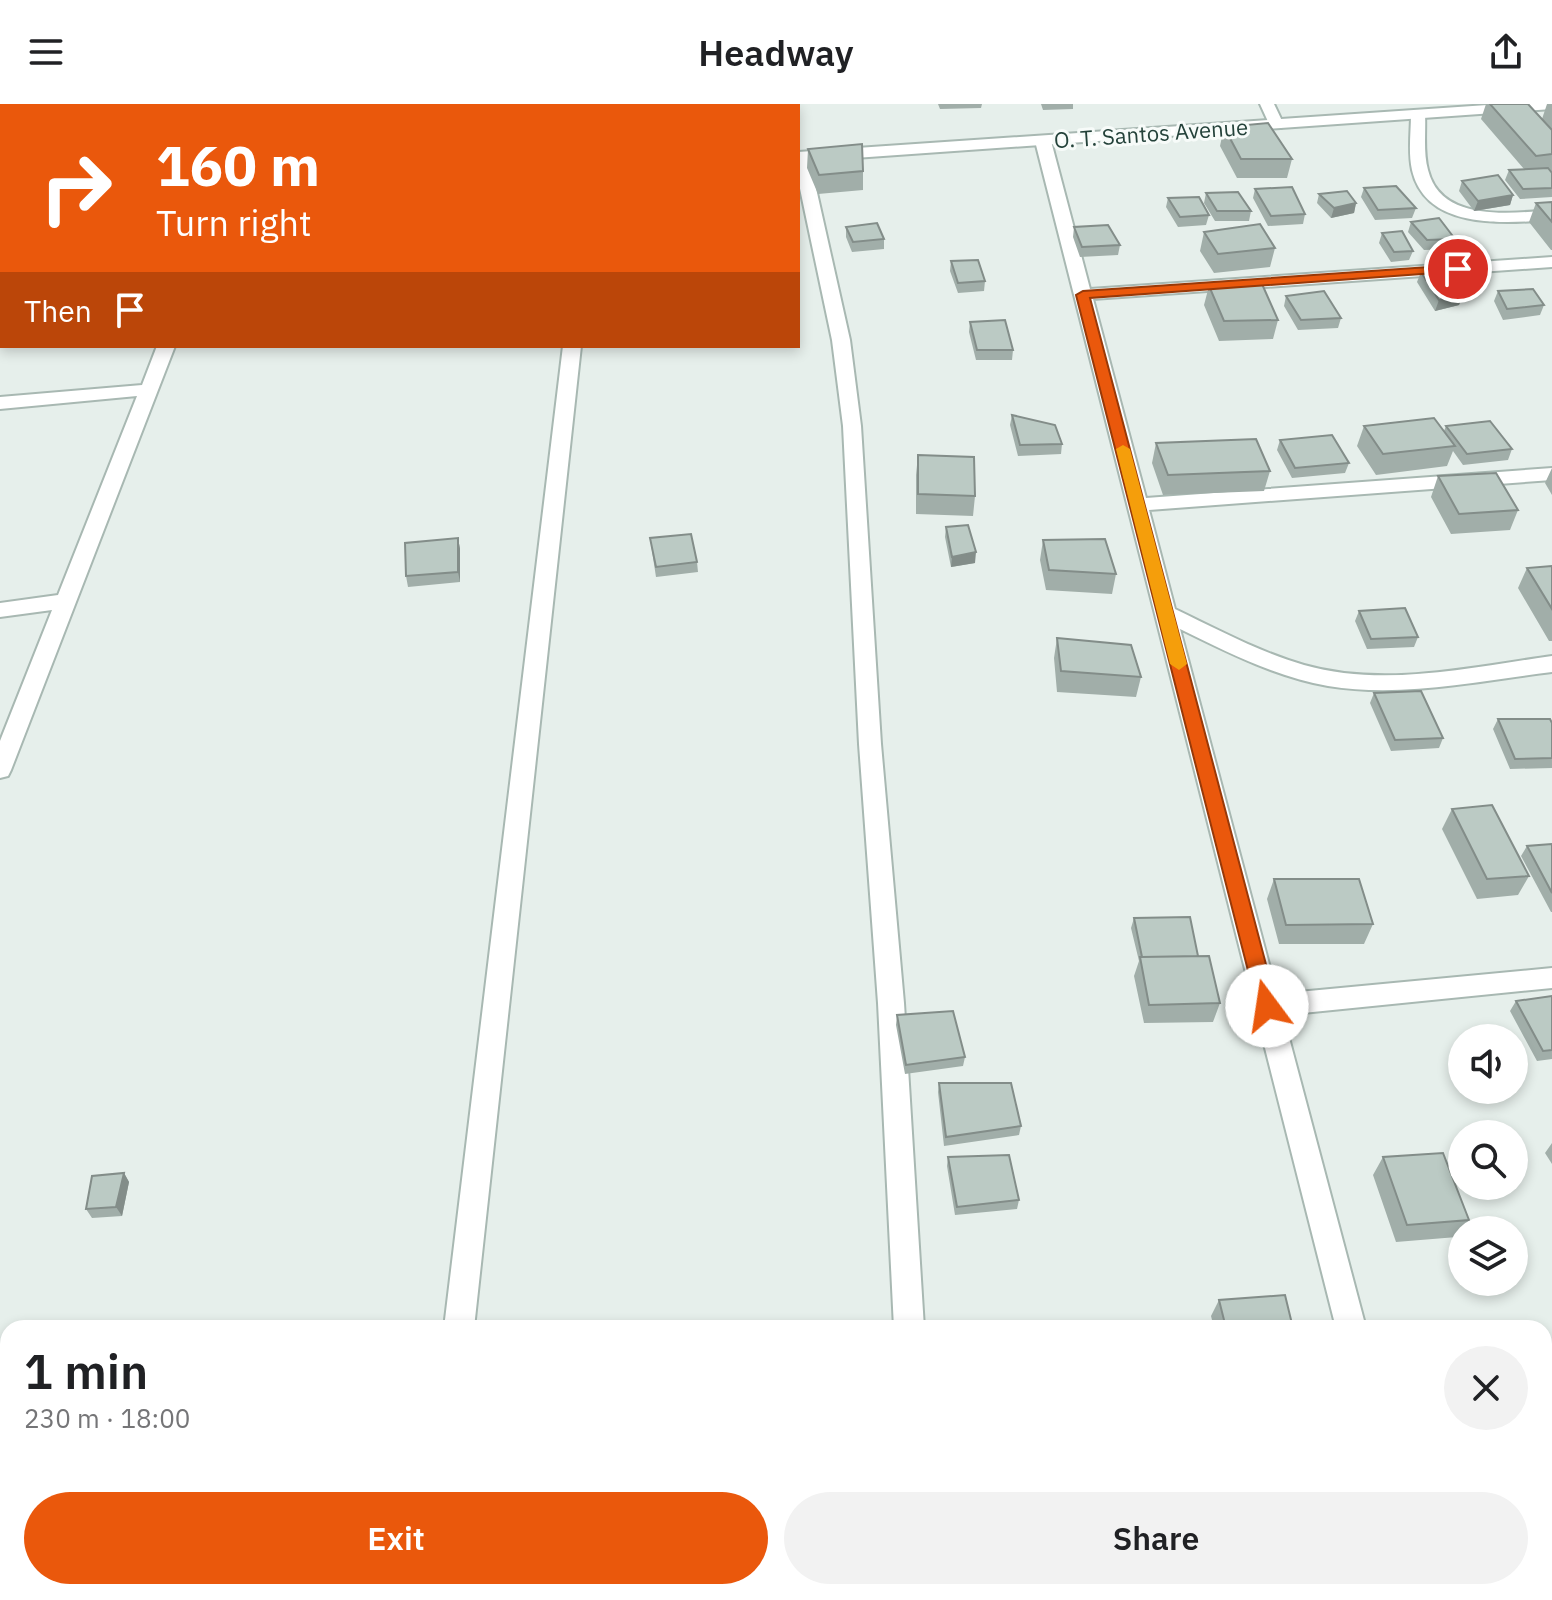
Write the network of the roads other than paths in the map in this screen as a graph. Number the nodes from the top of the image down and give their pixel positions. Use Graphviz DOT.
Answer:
graph roads {
  1 [pos="1267,104"];
  2 [pos="1552,105"];
  3 [pos="1418,114"];
  4 [pos="1276,125"];
  5 [pos="1043,141"];
  6 [pos="800,157"];
  7 [pos="1552,215"];
  8 [pos="1552,262"];
  9 [pos="1083,295"];
  10 [pos="165,348"];
  11 [pos="572,348"];
  12 [pos="147,390"];
  13 [pos="0,403"];
  14 [pos="1552,474"];
  15 [pos="1138,505"];
  16 [pos="67,601"];
  17 [pos="0,610"];
  18 [pos="1165,613"];
  19 [pos="1552,664"];
  20 [pos="0,770"];
  21 [pos="1552,978"];
  22 [pos="1267,1006"];
  23 [pos="460,1320"];
  24 [pos="909,1320"];
  25 [pos="1349,1320"];
  1 -- 4 [label="street"];
  2 -- 3 [label="street, O. T. Santos Avenue"];
  3 -- 4 [label="street, O. T. Santos Avenue"];
  3 -- 7 [label="street"];
  4 -- 5 [label="street, O. T. Santos Avenue"];
  5 -- 6 [label="street, O. T. Santos Avenue"];
  5 -- 9 [label="street"];
  6 -- 24 [label="street"];
  8 -- 9 [label="street"];
  9 -- 15 [label="street"];
  10 -- 12 [label="street"];
  11 -- 23 [label="street"];
  12 -- 13 [label="street"];
  12 -- 16 [label="street"];
  14 -- 15 [label="street"];
  15 -- 18 [label="street"];
  16 -- 17 [label="street"];
  16 -- 20 [label="street"];
  18 -- 19 [label="street"];
  18 -- 22 [label="street"];
  21 -- 22 [label="street"];
  22 -- 25 [label="street"];
}
